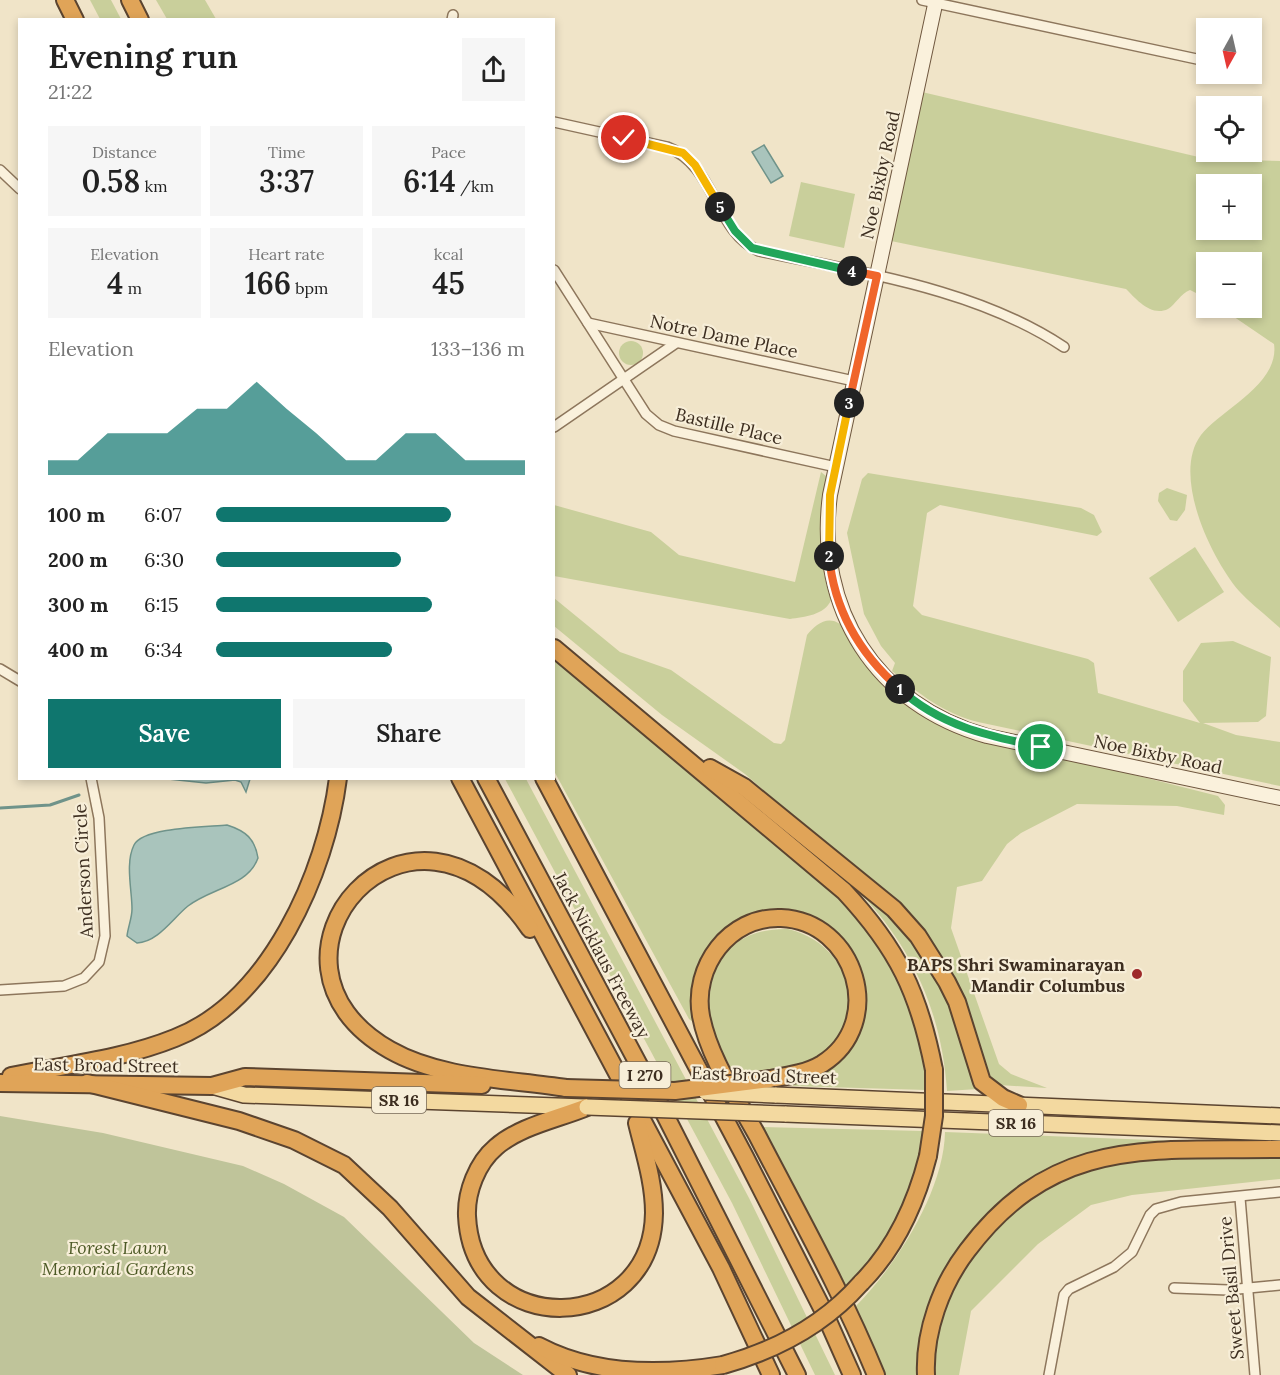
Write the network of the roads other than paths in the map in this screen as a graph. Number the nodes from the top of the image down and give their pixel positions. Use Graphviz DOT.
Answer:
graph roads {
  1 [pos="130,0"];
  2 [pos="931,1"];
  3 [pos="139,18"];
  4 [pos="1196,59"];
  5 [pos="555,122"];
  6 [pos="0,170"];
  7 [pos="18,187"];
  8 [pos="555,272"];
  9 [pos="877,276"];
  10 [pos="588,323"];
  11 [pos="676,343"];
  12 [pos="1064,347"];
  13 [pos="623,378"];
  14 [pos="854,381"];
  15 [pos="555,426"];
  16 [pos="836,466"];
  17 [pos="555,649"];
  18 [pos="0,669"];
  19 [pos="18,680"];
  20 [pos="670,746"];
  21 [pos="91,780"];
  22 [pos="338,780"];
  23 [pos="461,780"];
  24 [pos="487,780"];
  25 [pos="545,780"];
  26 [pos="1280,798"];
  27 [pos="568,982"];
  28 [pos="0,990"];
  29 [pos="0,1078"];
  30 [pos="0,1083"];
  31 [pos="87,1083"];
  32 [pos="212,1086"];
  33 [pos="772,1087"];
  34 [pos="567,1088"];
  35 [pos="632,1102"];
  36 [pos="1019,1105"];
  37 [pos="587,1107"];
  38 [pos="1280,1116"];
  39 [pos="1280,1133"];
  40 [pos="1280,1149"];
  41 [pos="1280,1192"];
  42 [pos="1240,1198"];
  43 [pos="1280,1285"];
  44 [pos="1246,1287"];
  45 [pos="1173,1288"];
  46 [pos="496,1321"];
  47 [pos="747,1324"];
  48 [pos="568,1375"];
  49 [pos="761,1375"];
  50 [pos="771,1375"];
  51 [pos="797,1375"];
  52 [pos="852,1375"];
  53 [pos="876,1375"];
  54 [pos="926,1375"];
  55 [pos="1049,1375"];
  56 [pos="1255,1375"];
  1 -- 3 [label="highway"];
  2 -- 4 [label="street"];
  2 -- 9 [label="street, Noe Bixby Road"];
  5 -- 9 [label="street"];
  6 -- 7 [label="street"];
  8 -- 10 [label="street, Bastille Place"];
  9 -- 12 [label="street"];
  9 -- 14 [label="street, Noe Bixby Road"];
  10 -- 11 [label="street, Notre Dame Place"];
  10 -- 13 [label="street, Bastille Place"];
  11 -- 13 [label="street"];
  11 -- 14 [label="street, Notre Dame Place"];
  13 -- 15 [label="street"];
  13 -- 16 [label="street, Bastille Place"];
  14 -- 16 [label="street, Noe Bixby Road"];
  16 -- 26 [label="street, Noe Bixby Road"];
  17 -- 20 [label="highway"];
  18 -- 19 [label="street"];
  20 -- 36 [label="highway"];
  20 -- 46 [label="highway, bridge"];
  21 -- 28 [label="street, Anderson Circle"];
  22 -- 29 [label="highway"];
  23 -- 27 [label="highway"];
  24 -- 51 [label="highway, Jack Nicklaus Freeway / I 270"];
  25 -- 52 [label="highway, Jack Nicklaus Freeway / I 270"];
  27 -- 34 [label="highway"];
  27 -- 35 [label="highway"];
  30 -- 31 [label="highway, East Broad Street / SR 16"];
  31 -- 32 [label="highway, East Broad Street / SR 16"];
  31 -- 46 [label="highway"];
  32 -- 34 [label="highway, East Broad Street / SR 16"];
  32 -- 37 [label="main road, East Broad Street / SR 16"];
  33 -- 34 [label="highway, East Broad Street / SR 16, bridge"];
  33 -- 36 [label="main road, East Broad Street / SR 16"];
  33 -- 53 [label="highway, East Broad Street"];
  35 -- 37 [label="highway"];
  35 -- 47 [label="highway"];
  36 -- 38 [label="main road, East Broad Street / SR 16"];
  37 -- 39 [label="main road, East Broad Street / SR 16, bridge"];
  40 -- 54 [label="highway"];
  41 -- 42 [label="street"];
  42 -- 44 [label="street, Sweet Basil Drive"];
  42 -- 55 [label="street"];
  43 -- 44 [label="street"];
  44 -- 45 [label="street"];
  44 -- 56 [label="street, Sweet Basil Drive"];
  46 -- 48 [label="highway"];
  47 -- 49 [label="highway"];
  47 -- 50 [label="highway"];
}
